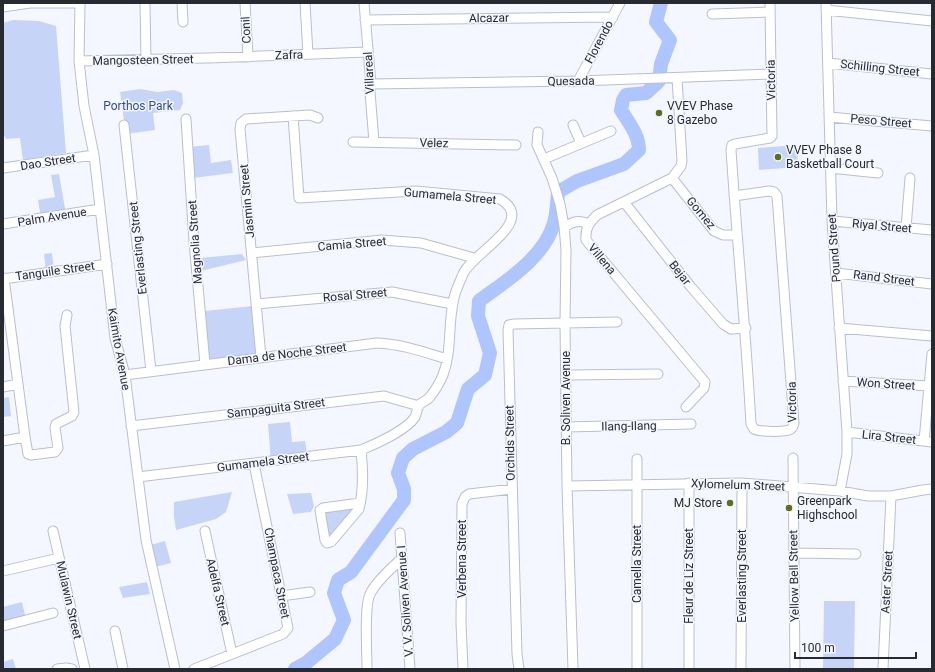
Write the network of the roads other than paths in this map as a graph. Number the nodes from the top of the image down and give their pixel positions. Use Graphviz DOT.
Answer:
graph roads {
  1 [pos="80,3"];
  2 [pos="145,3"];
  3 [pos="182,3"];
  4 [pos="245,3"];
  5 [pos="306,3"];
  6 [pos="364,3"];
  7 [pos="620,3"];
  8 [pos="826,6"];
  9 [pos="3,7"];
  10 [pos="770,7"];
  11 [pos="712,14"];
  12 [pos="613,17"];
  13 [pos="365,20"];
  14 [pos="932,21"];
  15 [pos="182,22"];
  16 [pos="368,52"];
  17 [pos="308,54"];
  18 [pos="248,57"];
  19 [pos="208,58"];
  20 [pos="146,60"];
  21 [pos="79,61"];
  22 [pos="828,63"];
  23 [pos="770,74"];
  24 [pos="932,74"];
  25 [pos="672,78"];
  26 [pos="578,81"];
  27 [pos="371,84"];
  28 [pos="293,116"];
  29 [pos="829,117"];
  30 [pos="318,118"];
  31 [pos="186,119"];
  32 [pos="124,125"];
  33 [pos="573,125"];
  34 [pos="932,126"];
  35 [pos="611,131"];
  36 [pos="538,132"];
  37 [pos="353,142"];
  38 [pos="374,142"];
  39 [pos="581,143"];
  40 [pos="516,145"];
  41 [pos="94,155"];
  42 [pos="544,159"];
  43 [pos="3,168"];
  44 [pos="830,168"];
  45 [pos="878,173"];
  46 [pos="672,178"];
  47 [pos="910,178"];
  48 [pos="734,196"];
  49 [pos="624,202"];
  50 [pos="100,209"];
  51 [pos="832,221"];
  52 [pos="3,224"];
  53 [pos="588,224"];
  54 [pos="564,227"];
  55 [pos="906,228"];
  56 [pos="932,230"];
  57 [pos="737,235"];
  58 [pos="252,253"];
  59 [pos="474,258"];
  60 [pos="107,264"];
  61 [pos="836,273"];
  62 [pos="3,279"];
  63 [pos="932,284"];
  64 [pos="256,304"];
  65 [pos="452,304"];
  66 [pos="67,315"];
  67 [pos="617,322"];
  68 [pos="566,323"];
  69 [pos="746,328"];
  70 [pos="840,328"];
  71 [pos="7,334"];
  72 [pos="932,336"];
  73 [pos="932,354"];
  74 [pos="261,357"];
  75 [pos="448,359"];
  76 [pos="205,364"];
  77 [pos="151,371"];
  78 [pos="658,374"];
  79 [pos="125,375"];
  80 [pos="566,375"];
  81 [pos="843,381"];
  82 [pos="18,384"];
  83 [pos="929,386"];
  84 [pos="3,387"];
  85 [pos="419,406"];
  86 [pos="686,407"];
  87 [pos="691,424"];
  88 [pos="131,426"];
  89 [pos="566,427"];
  90 [pos="847,432"];
  91 [pos="25,437"];
  92 [pos="3,440"];
  93 [pos="928,441"];
  94 [pos="361,450"];
  95 [pos="637,458"];
  96 [pos="793,458"];
  97 [pos="254,464"];
  98 [pos="138,477"];
  99 [pos="689,483"];
  100 [pos="742,483"];
  101 [pos="637,484"];
  102 [pos="567,486"];
  103 [pos="792,487"];
  104 [pos="512,489"];
  105 [pos="932,489"];
  106 [pos="840,491"];
  107 [pos="891,496"];
  108 [pos="360,503"];
  109 [pos="53,531"];
  110 [pos="205,531"];
  111 [pos="400,533"];
  112 [pos="794,553"];
  113 [pos="856,554"];
  114 [pos="59,558"];
  115 [pos="401,559"];
  116 [pos="3,571"];
  117 [pos="310,592"];
  118 [pos="281,596"];
  119 [pos="53,613"];
  120 [pos="3,626"];
  121 [pos="115,631"];
  122 [pos="232,654"];
  123 [pos="57,669"];
  124 [pos="72,669"];
  125 [pos="85,669"];
  126 [pos="123,669"];
  127 [pos="175,669"];
  128 [pos="194,669"];
  129 [pos="367,669"];
  130 [pos="410,669"];
  131 [pos="463,669"];
  132 [pos="519,669"];
  133 [pos="573,669"];
  134 [pos="637,669"];
  135 [pos="689,669"];
  136 [pos="741,669"];
  137 [pos="795,669"];
  138 [pos="884,669"];
  1 -- 9 [label="street"];
  1 -- 21 [label="street, Kaimito Avenue"];
  2 -- 20 [label="street"];
  3 -- 15 [label="street"];
  4 -- 18 [label="street, Conil"];
  5 -- 17 [label="street"];
  6 -- 13 [label="street, Villareal"];
  7 -- 12 [label="street, Florendo"];
  8 -- 14 [label="street"];
  8 -- 22 [label="street, Pound Street"];
  10 -- 11 [label="street"];
  10 -- 23 [label="street, Victoria"];
  12 -- 13 [label="street, Alcazar"];
  12 -- 26 [label="street, Florendo"];
  13 -- 16 [label="street, Villareal"];
  16 -- 17 [label="street, Zafra"];
  16 -- 27 [label="street, Villareal"];
  17 -- 18 [label="street, Zafra"];
  18 -- 19 [label="street, Zafra"];
  19 -- 20 [label="street, Mangosteen Street"];
  20 -- 21 [label="street, Mangosteen Street"];
  21 -- 41 [label="street, Kaimito Avenue"];
  22 -- 24 [label="street, Schilling Street"];
  22 -- 29 [label="street, Pound Street"];
  23 -- 25 [label="street, Quesada"];
  23 -- 48 [label="street, Victoria"];
  25 -- 26 [label="street, Quesada"];
  25 -- 46 [label="street"];
  26 -- 27 [label="street, Quesada"];
  27 -- 38 [label="street, Villareal"];
  28 -- 30 [label="street, Jasmin Street"];
  28 -- 58 [label="street, Jasmin Street"];
  28 -- 59 [label="street, Gumamela Street"];
  29 -- 34 [label="street, Peso Street"];
  29 -- 44 [label="street, Pound Street"];
  31 -- 76 [label="street, Magnolia Street"];
  32 -- 77 [label="street, Everlasting Street"];
  33 -- 39 [label="street"];
  35 -- 39 [label="street"];
  36 -- 42 [label="street, B. Soliven Avenue"];
  37 -- 38 [label="street, Velez"];
  38 -- 40 [label="street, Velez"];
  39 -- 42 [label="street"];
  41 -- 43 [label="street, Dao Street"];
  41 -- 50 [label="street, Kaimito Avenue"];
  42 -- 54 [label="street, B. Soliven Avenue"];
  44 -- 45 [label="street"];
  44 -- 51 [label="street, Pound Street"];
  46 -- 49 [label="street"];
  46 -- 57 [label="street, Gomez"];
  47 -- 55 [label="street"];
  48 -- 57 [label="street, Victoria"];
  48 -- 69 [label="street, Victoria"];
  49 -- 53 [label="street"];
  49 -- 69 [label="street, Bejar"];
  50 -- 52 [label="street, Palm Avenue"];
  50 -- 60 [label="street, Kaimito Avenue"];
  51 -- 55 [label="street, Riyal Street"];
  51 -- 61 [label="street, Pound Street"];
  53 -- 54 [label="street"];
  53 -- 86 [label="street, Villena"];
  54 -- 68 [label="street, B. Soliven Avenue"];
  55 -- 56 [label="street, Riyal Street"];
  57 -- 69 [label="street, Victoria"];
  58 -- 59 [label="street, Camia Street"];
  58 -- 64 [label="street, Jasmin Street"];
  59 -- 65 [label="street, Gumamela Street"];
  60 -- 62 [label="street, Tanguile Street"];
  60 -- 79 [label="street, Kaimito Avenue"];
  61 -- 63 [label="street, Rand Street"];
  61 -- 70 [label="street, Pound Street"];
  62 -- 71 [label="street"];
  64 -- 65 [label="street, Rosal Street"];
  64 -- 74 [label="street, Jasmin Street"];
  65 -- 75 [label="street, Gumamela Street"];
  66 -- 91 [label="street"];
  67 -- 68 [label="street, Orchids Street"];
  68 -- 80 [label="street, B. Soliven Avenue"];
  68 -- 104 [label="street, Orchids Street"];
  70 -- 72 [label="street"];
  70 -- 81 [label="street, Pound Street"];
  71 -- 82 [label="street"];
  73 -- 83 [label="street"];
  74 -- 75 [label="street, Dama de Noche Street"];
  74 -- 76 [label="street, Dama de Noche Street"];
  75 -- 85 [label="street, Gumamela Street"];
  76 -- 77 [label="street, Dama de Noche Street"];
  77 -- 79 [label="street, Dama de Noche Street"];
  78 -- 80 [label="street"];
  79 -- 88 [label="street, Kaimito Avenue"];
  80 -- 89 [label="street, B. Soliven Avenue"];
  81 -- 83 [label="street, Won Street"];
  81 -- 90 [label="street, Pound Street"];
  82 -- 84 [label="street"];
  82 -- 91 [label="street"];
  83 -- 93 [label="street"];
  85 -- 88 [label="street, Sampaguita Street"];
  85 -- 94 [label="street, Gumamela Street"];
  87 -- 89 [label="street, Ilang-Ilang"];
  88 -- 98 [label="street, Kaimito Avenue"];
  89 -- 102 [label="street, B. Soliven Avenue"];
  90 -- 93 [label="street, Lira Street"];
  90 -- 106 [label="street, Pound Street"];
  91 -- 92 [label="street"];
  94 -- 97 [label="street, Gumamela Street"];
  94 -- 108 [label="street"];
  95 -- 101 [label="street, Camella Street"];
  96 -- 103 [label="street, Yellow Bell Street"];
  97 -- 98 [label="street, Gumamela Street"];
  97 -- 118 [label="street, Champaca Street"];
  98 -- 127 [label="street, Kaimito Avenue"];
  99 -- 100 [label="street, Xylomelum Street"];
  99 -- 101 [label="street, Xylomelum Street"];
  99 -- 135 [label="street, Fleur de Liz Street"];
  100 -- 103 [label="street, Xylomelum Street"];
  100 -- 136 [label="street, Everlasting Street"];
  101 -- 102 [label="street, Xylomelum Street"];
  101 -- 134 [label="street, Camella Street"];
  102 -- 133 [label="street, B. Soliven Avenue"];
  103 -- 106 [label="street, Xylomelum Street"];
  103 -- 112 [label="street, Yellow Bell Street"];
  104 -- 131 [label="street, Verbena Street"];
  104 -- 132 [label="street, Orchids Street"];
  105 -- 107 [label="street, Xylomelum Street"];
  106 -- 107 [label="street, Xylomelum Street"];
  107 -- 138 [label="street, Aster Street"];
  108 -- 108 [label="street"];
  109 -- 114 [label="street, Mulawin Street"];
  110 -- 122 [label="street, Adelfa Street"];
  111 -- 115 [label="street, V. V. Soliven Avenue I"];
  112 -- 113 [label="street"];
  112 -- 137 [label="street, Yellow Bell Street"];
  114 -- 116 [label="street"];
  114 -- 125 [label="street, Mulawin Street"];
  115 -- 129 [label="street"];
  115 -- 130 [label="street, V. V. Soliven Avenue I"];
  117 -- 118 [label="street"];
  118 -- 122 [label="street, Champaca Street"];
  119 -- 120 [label="street"];
  121 -- 126 [label="street"];
  122 -- 128 [label="street, Champaca Street"];
  123 -- 124 [label="street"];
}
